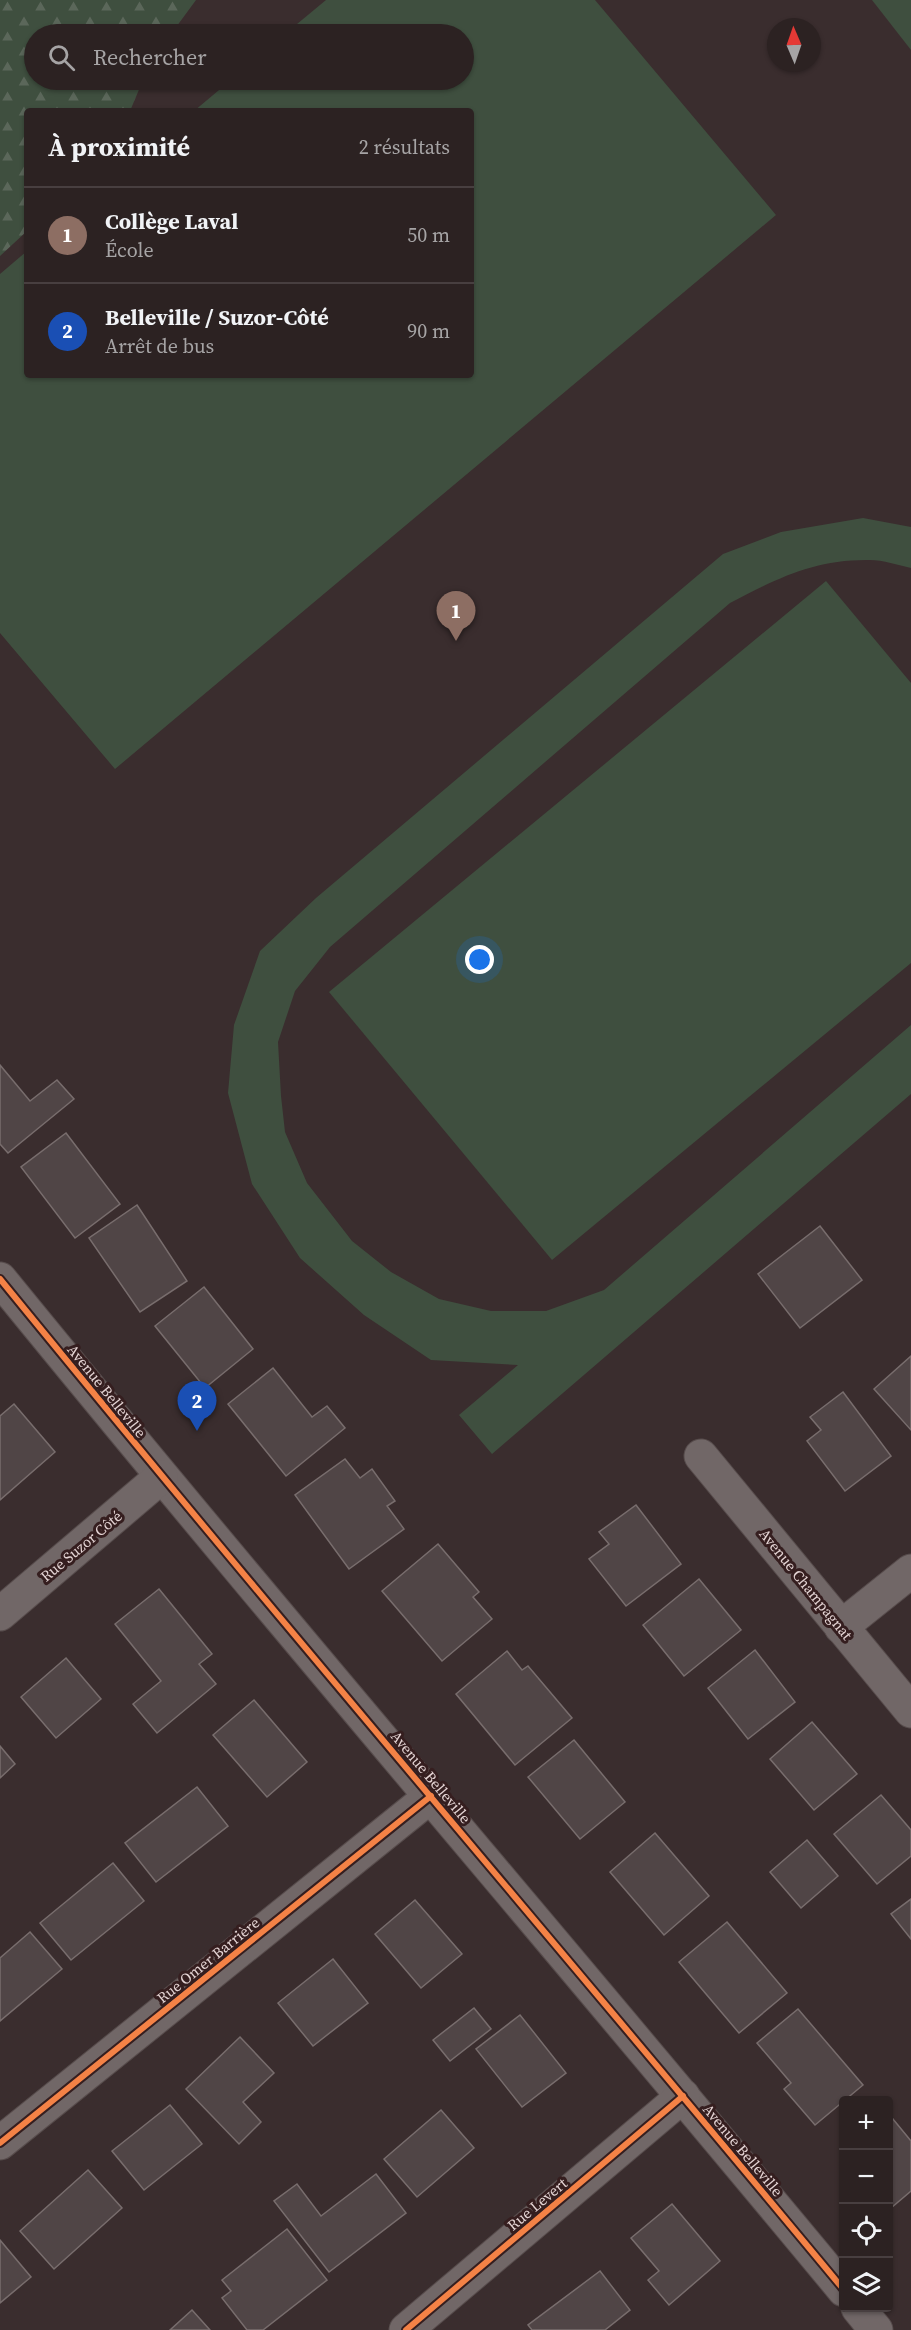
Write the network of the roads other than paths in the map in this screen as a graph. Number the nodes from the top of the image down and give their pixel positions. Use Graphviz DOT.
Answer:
graph roads {
  1 [pos="0,1279"];
  2 [pos="701,1456"];
  3 [pos="162,1477"];
  4 [pos="911,1571"];
  5 [pos="0,1614"];
  6 [pos="841,1627"];
  7 [pos="911,1712"];
  8 [pos="431,1796"];
  9 [pos="683,2096"];
  10 [pos="0,2143"];
  11 [pos="839,2285"];
  12 [pos="862,2312"];
  13 [pos="406,2330"];
  14 [pos="876,2330"];
  1 -- 3 [label="street, Avenue Belleville"];
  2 -- 6 [label="street, Avenue Champagnat"];
  3 -- 5 [label="street, Rue Suzor Côté"];
  3 -- 8 [label="street, Avenue Belleville"];
  4 -- 6 [label="street"];
  6 -- 7 [label="street, Avenue Champagnat"];
  8 -- 9 [label="street, Avenue Belleville"];
  8 -- 10 [label="street, Rue Omer Barrière"];
  9 -- 11 [label="street, Avenue Belleville"];
  9 -- 13 [label="street, Rue Levert"];
  12 -- 14 [label="street"];
}
